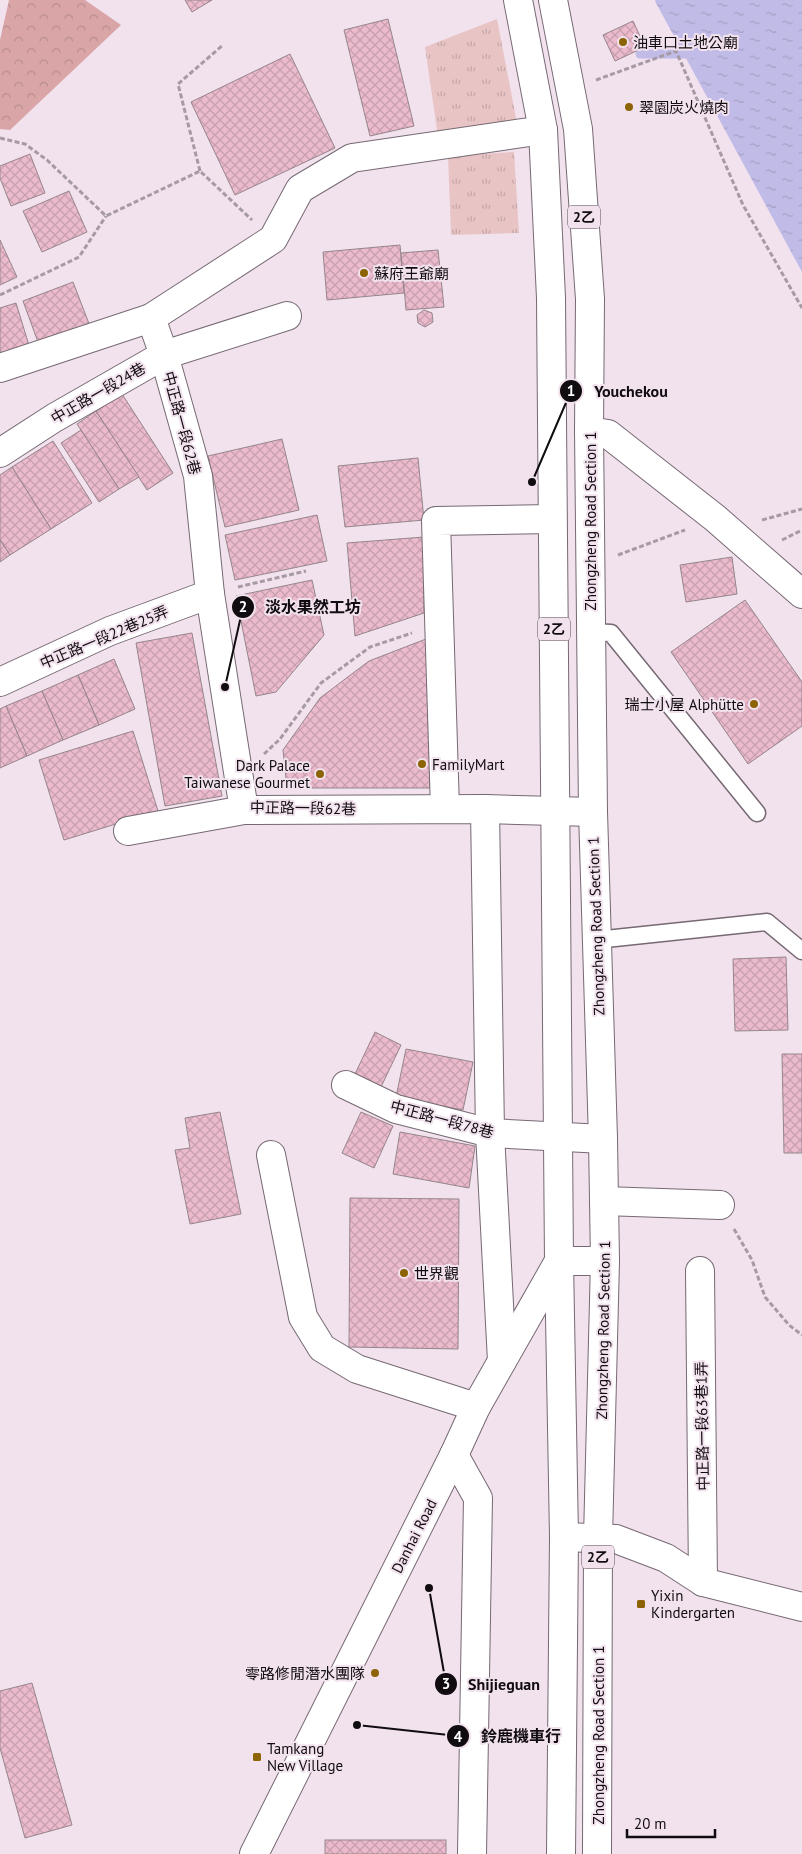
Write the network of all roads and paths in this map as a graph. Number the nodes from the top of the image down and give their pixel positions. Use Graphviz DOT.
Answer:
graph roads {
  1 [pos="518,0"];
  2 [pos="553,0"];
  3 [pos="224,45"];
  4 [pos="593,72"];
  5 [pos="543,130"];
  6 [pos="0,138"];
  7 [pos="200,171"];
  8 [pos="106,216"];
  9 [pos="273,239"];
  10 [pos="0,295"];
  11 [pos="802,308"];
  12 [pos="287,316"];
  13 [pos="151,318"];
  14 [pos="164,355"];
  15 [pos="0,368"];
  16 [pos="589,431"];
  17 [pos="0,453"];
  18 [pos="715,518"];
  19 [pos="552,519"];
  20 [pos="618,556"];
  21 [pos="306,571"];
  22 [pos="210,594"];
  23 [pos="802,594"];
  24 [pos="438,624"];
  25 [pos="591,632"];
  26 [pos="0,682"];
  27 [pos="240,777"];
  28 [pos="445,809"];
  29 [pos="485,809"];
  30 [pos="244,810"];
  31 [pos="556,811"];
  32 [pos="593,812"];
  33 [pos="757,813"];
  34 [pos="128,831"];
  35 [pos="596,940"];
  36 [pos="802,951"];
  37 [pos="346,1085"];
  38 [pos="490,1133"];
  39 [pos="558,1138"];
  40 [pos="603,1139"];
  41 [pos="272,1155"];
  42 [pos="604,1201"];
  43 [pos="720,1205"];
  44 [pos="559,1261"];
  45 [pos="605,1261"];
  46 [pos="700,1271"];
  47 [pos="802,1335"];
  48 [pos="502,1361"];
  49 [pos="476,1407"];
  50 [pos="454,1455"];
  51 [pos="564,1537"];
  52 [pos="598,1538"];
  53 [pos="703,1582"];
  54 [pos="802,1607"];
  55 [pos="254,1854"];
  56 [pos="472,1854"];
  57 [pos="561,1854"];
  58 [pos="597,1854"];
  1 -- 5 [label="street, 2乙"];
  2 -- 16 [label="street, Zhongzheng Road Section 1 / 2乙"];
  3 -- 7 [label="path"];
  4 -- 11 [label="path"];
  5 -- 9 [label="street"];
  5 -- 19 [label="street, 2乙"];
  6 -- 8 [label="path"];
  7 -- 8 [label="path"];
  7 -- 9 [label="path"];
  8 -- 10 [label="path"];
  9 -- 13 [label="street"];
  12 -- 14 [label="street, 中正路一段24巷"];
  13 -- 14 [label="street, 中正路一段62巷"];
  13 -- 15 [label="street"];
  14 -- 17 [label="street, 中正路一段24巷"];
  14 -- 22 [label="street, 中正路一段62巷"];
  16 -- 18 [label="street"];
  16 -- 25 [label="street, Zhongzheng Road Section 1 / 2乙"];
  18 -- 20 [label="path"];
  18 -- 23 [label="street"];
  19 -- 24 [label="street"];
  19 -- 31 [label="street, 2乙"];
  21 -- 22 [label="path"];
  22 -- 26 [label="street, 中正路一段22巷25弄"];
  22 -- 27 [label="street, 中正路一段62巷"];
  24 -- 27 [label="path"];
  24 -- 28 [label="street"];
  25 -- 32 [label="street, Zhongzheng Road Section 1 / 2乙"];
  25 -- 33 [label="lane"];
  27 -- 30 [label="street, 中正路一段62巷"];
  28 -- 29 [label="street, 中正路一段62巷"];
  28 -- 30 [label="street, 中正路一段62巷"];
  29 -- 31 [label="street, 中正路一段62巷"];
  29 -- 38 [label="street"];
  30 -- 34 [label="street"];
  31 -- 32 [label="street, 中正路一段62巷"];
  31 -- 39 [label="street, 2乙"];
  32 -- 35 [label="street, Zhongzheng Road Section 1 / 2乙"];
  35 -- 36 [label="lane"];
  35 -- 40 [label="street, Zhongzheng Road Section 1 / 2乙"];
  37 -- 38 [label="street, 中正路一段78巷"];
  38 -- 39 [label="street, 中正路一段78巷"];
  38 -- 48 [label="street"];
  39 -- 40 [label="street, 中正路一段78巷"];
  39 -- 44 [label="street, 2乙"];
  40 -- 42 [label="street, Zhongzheng Road Section 1 / 2乙"];
  41 -- 49 [label="street"];
  42 -- 43 [label="street"];
  42 -- 45 [label="street, Zhongzheng Road Section 1 / 2乙"];
  43 -- 47 [label="path"];
  44 -- 45 [label="street"];
  44 -- 48 [label="street, Danhai Road"];
  44 -- 51 [label="street, 2乙"];
  45 -- 52 [label="street, Zhongzheng Road Section 1 / 2乙"];
  46 -- 53 [label="street, 中正路一段63巷1弄"];
  48 -- 49 [label="street, Danhai Road"];
  49 -- 50 [label="street, Danhai Road"];
  50 -- 55 [label="street, Danhai Road"];
  50 -- 56 [label="street"];
  51 -- 52 [label="street"];
  51 -- 57 [label="street, 2乙"];
  52 -- 53 [label="street"];
  52 -- 58 [label="street, Zhongzheng Road Section 1 / 2乙"];
  53 -- 54 [label="street"];
}
